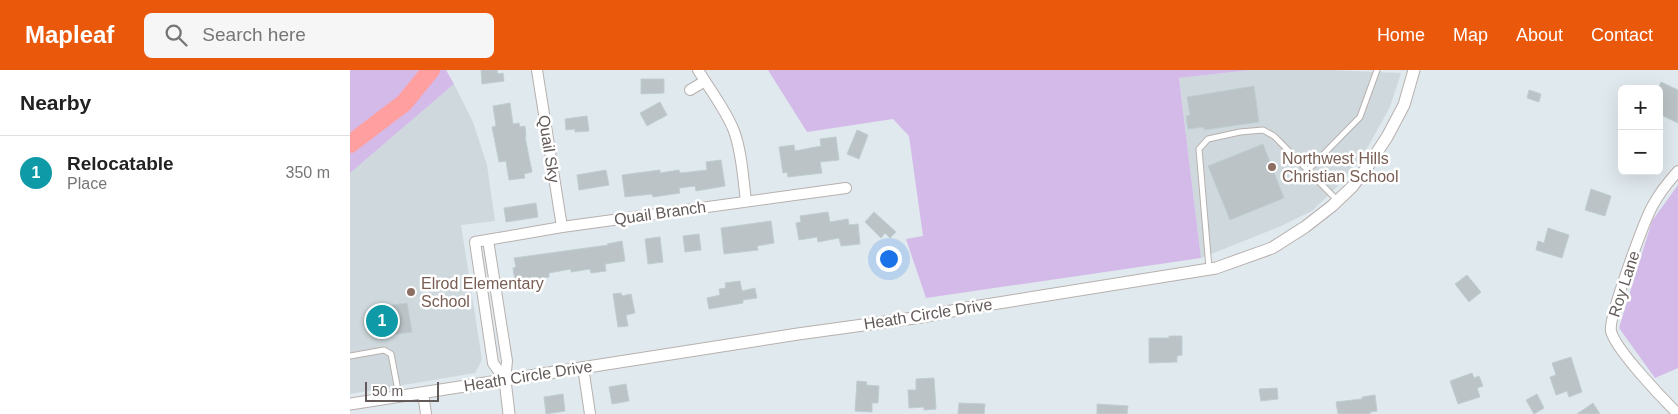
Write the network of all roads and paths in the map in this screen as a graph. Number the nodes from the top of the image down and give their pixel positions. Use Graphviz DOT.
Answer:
graph roads {
  1 [pos="537,70"];
  2 [pos="698,70"];
  3 [pos="1377,70"];
  4 [pos="1414,70"];
  5 [pos="705,81"];
  6 [pos="690,90"];
  7 [pos="1308,170"];
  8 [pos="1678,170"];
  9 [pos="846,188"];
  10 [pos="1338,200"];
  11 [pos="746,201"];
  12 [pos="562,227"];
  13 [pos="488,240"];
  14 [pos="1209,270"];
  15 [pos="350,356"];
  16 [pos="583,367"];
  17 [pos="504,380"];
  18 [pos="423,394"];
  19 [pos="399,397"];
  20 [pos="350,404"];
  21 [pos="426,414"];
  22 [pos="510,414"];
  23 [pos="590,414"];
  24 [pos="1678,414"];
  1 -- 12 [label="street, Quail Sky"];
  2 -- 5 [label="street"];
  3 -- 7 [label="lane"];
  4 -- 10 [label="street, Heath Circle Drive"];
  5 -- 6 [label="street"];
  5 -- 11 [label="street"];
  7 -- 10 [label="lane"];
  7 -- 14 [label="lane"];
  8 -- 24 [label="street, Roy Lane"];
  9 -- 11 [label="street, Quail Branch"];
  10 -- 14 [label="street, Heath Circle Drive"];
  11 -- 12 [label="street, Quail Branch"];
  12 -- 13 [label="street, Quail Branch"];
  13 -- 17 [label="street"];
  13 -- 17 [label="street, Quail Branch"];
  14 -- 16 [label="street, Heath Circle Drive"];
  15 -- 19 [label="lane"];
  16 -- 17 [label="street, Heath Circle Drive"];
  16 -- 23 [label="street"];
  17 -- 18 [label="street, Heath Circle Drive"];
  17 -- 22 [label="street"];
  18 -- 19 [label="street, Heath Circle Drive"];
  18 -- 21 [label="street"];
  19 -- 20 [label="street, Heath Circle Drive"];
}
